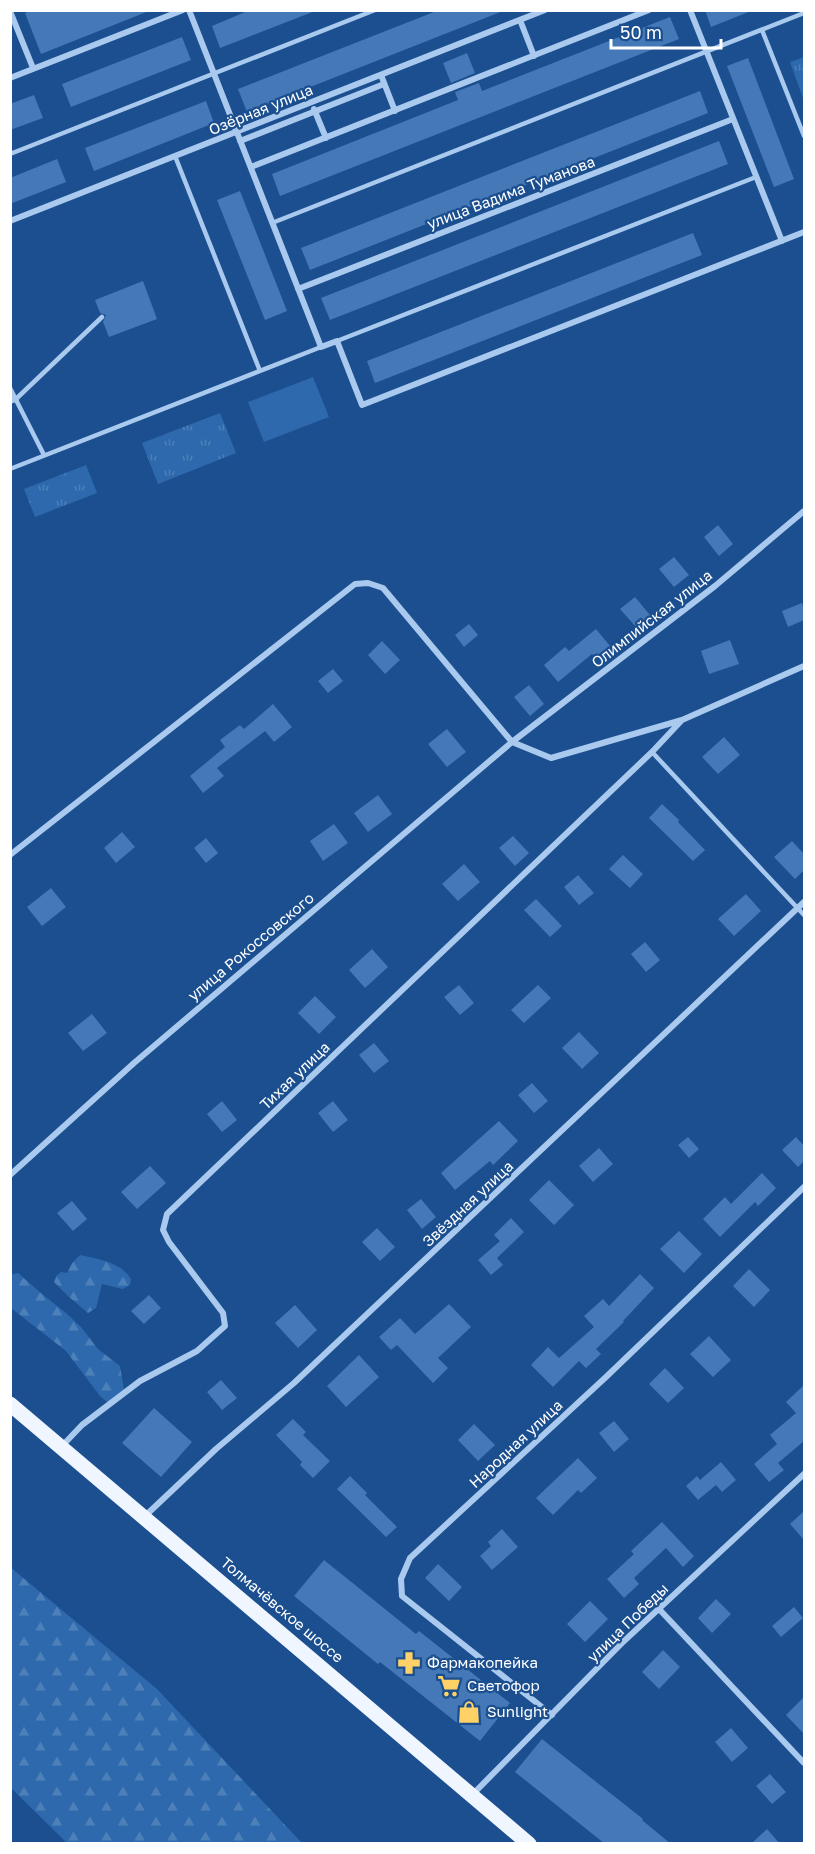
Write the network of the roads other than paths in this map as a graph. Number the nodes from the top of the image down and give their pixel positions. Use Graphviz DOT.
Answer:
graph roads {
  1 [pos="183,10"];
  2 [pos="189,10"];
  3 [pos="375,10"];
  4 [pos="545,10"];
  5 [pos="649,10"];
  6 [pos="690,10"];
  7 [pos="10,11"];
  8 [pos="804,13"];
  9 [pos="520,20"];
  10 [pos="762,30"];
  11 [pos="707,52"];
  12 [pos="534,56"];
  13 [pos="33,68"];
  14 [pos="214,74"];
  15 [pos="381,75"];
  16 [pos="10,78"];
  17 [pos="384,84"];
  18 [pos="312,102"];
  19 [pos="395,111"];
  20 [pos="315,112"];
  21 [pos="733,119"];
  22 [pos="237,132"];
  23 [pos="804,136"];
  24 [pos="326,138"];
  25 [pos="240,141"];
  26 [pos="10,154"];
  27 [pos="175,156"];
  28 [pos="250,167"];
  29 [pos="756,177"];
  30 [pos="10,221"];
  31 [pos="272,223"];
  32 [pos="804,232"];
  33 [pos="782,241"];
  34 [pos="298,289"];
  35 [pos="102,317"];
  36 [pos="337,341"];
  37 [pos="321,347"];
  38 [pos="260,371"];
  39 [pos="10,388"];
  40 [pos="13,400"];
  41 [pos="44,455"];
  42 [pos="10,468"];
  43 [pos="804,511"];
  44 [pos="804,666"];
  45 [pos="682,720"];
  46 [pos="512,742"];
  47 [pos="652,752"];
  48 [pos="10,855"];
  49 [pos="804,902"];
  50 [pos="798,908"];
  51 [pos="804,915"];
  52 [pos="10,1175"];
  53 [pos="804,1187"];
  54 [pos="10,1404"];
  55 [pos="61,1448"];
  56 [pos="804,1474"];
  57 [pos="144,1517"];
  58 [pos="659,1610"];
  59 [pos="552,1715"];
  60 [pos="802,1754"];
  61 [pos="804,1763"];
  62 [pos="472,1794"];
  63 [pos="529,1844"];
  1 -- 13 [label="street"];
  2 -- 14 [label="street"];
  3 -- 14 [label="lane"];
  4 -- 9 [label="street, Озёрная улица"];
  5 -- 12 [label="street"];
  6 -- 11 [label="street"];
  7 -- 13 [label="street"];
  8 -- 10 [label="lane"];
  9 -- 12 [label="street"];
  9 -- 15 [label="street, Озёрная улица"];
  10 -- 11 [label="lane"];
  10 -- 23 [label="lane"];
  11 -- 21 [label="street"];
  11 -- 31 [label="lane"];
  12 -- 19 [label="street"];
  13 -- 16 [label="street"];
  14 -- 22 [label="street"];
  14 -- 26 [label="lane"];
  15 -- 17 [label="street"];
  15 -- 18 [label="street, Озёрная улица"];
  17 -- 19 [label="street"];
  17 -- 20 [label="street"];
  18 -- 20 [label="street"];
  18 -- 22 [label="street, Озёрная улица"];
  19 -- 24 [label="street"];
  20 -- 24 [label="street"];
  20 -- 25 [label="street"];
  21 -- 29 [label="street"];
  21 -- 34 [label="street, улица Вадима Туманова"];
  22 -- 25 [label="street"];
  22 -- 27 [label="street, Озёрная улица"];
  24 -- 28 [label="street"];
  25 -- 28 [label="street"];
  27 -- 30 [label="street, Озёрная улица"];
  27 -- 38 [label="lane"];
  28 -- 31 [label="street"];
  29 -- 33 [label="street"];
  29 -- 36 [label="lane"];
  31 -- 34 [label="street"];
  32 -- 33 [label="street"];
  33 -- 36 [label="street"];
  34 -- 37 [label="street"];
  35 -- 40 [label="lane"];
  36 -- 37 [label="street"];
  37 -- 38 [label="lane"];
  38 -- 41 [label="lane"];
  39 -- 40 [label="lane"];
  40 -- 41 [label="lane"];
  41 -- 42 [label="lane"];
  43 -- 46 [label="street, Олимпийская улица"];
  44 -- 45 [label="street"];
  45 -- 46 [label="street"];
  45 -- 47 [label="street, Тихая улица"];
  46 -- 48 [label="street"];
  46 -- 52 [label="street, улица Рокоссовского"];
  47 -- 50 [label="lane"];
  47 -- 55 [label="street, Тихая улица"];
  49 -- 50 [label="street, Звёздная улица"];
  50 -- 51 [label="lane"];
  50 -- 57 [label="street, Звёздная улица"];
  53 -- 59 [label="street, Народная улица"];
  54 -- 55 [label="main road, Толмачёвское шоссе"];
  55 -- 57 [label="main road, Толмачёвское шоссе"];
  56 -- 58 [label="street, улица Победы"];
  57 -- 62 [label="main road, Толмачёвское шоссе"];
  58 -- 59 [label="street, улица Победы"];
  58 -- 60 [label="street"];
  59 -- 62 [label="street, улица Победы"];
  60 -- 61 [label="street"];
  62 -- 63 [label="main road, Толмачёвское шоссе"];
}
